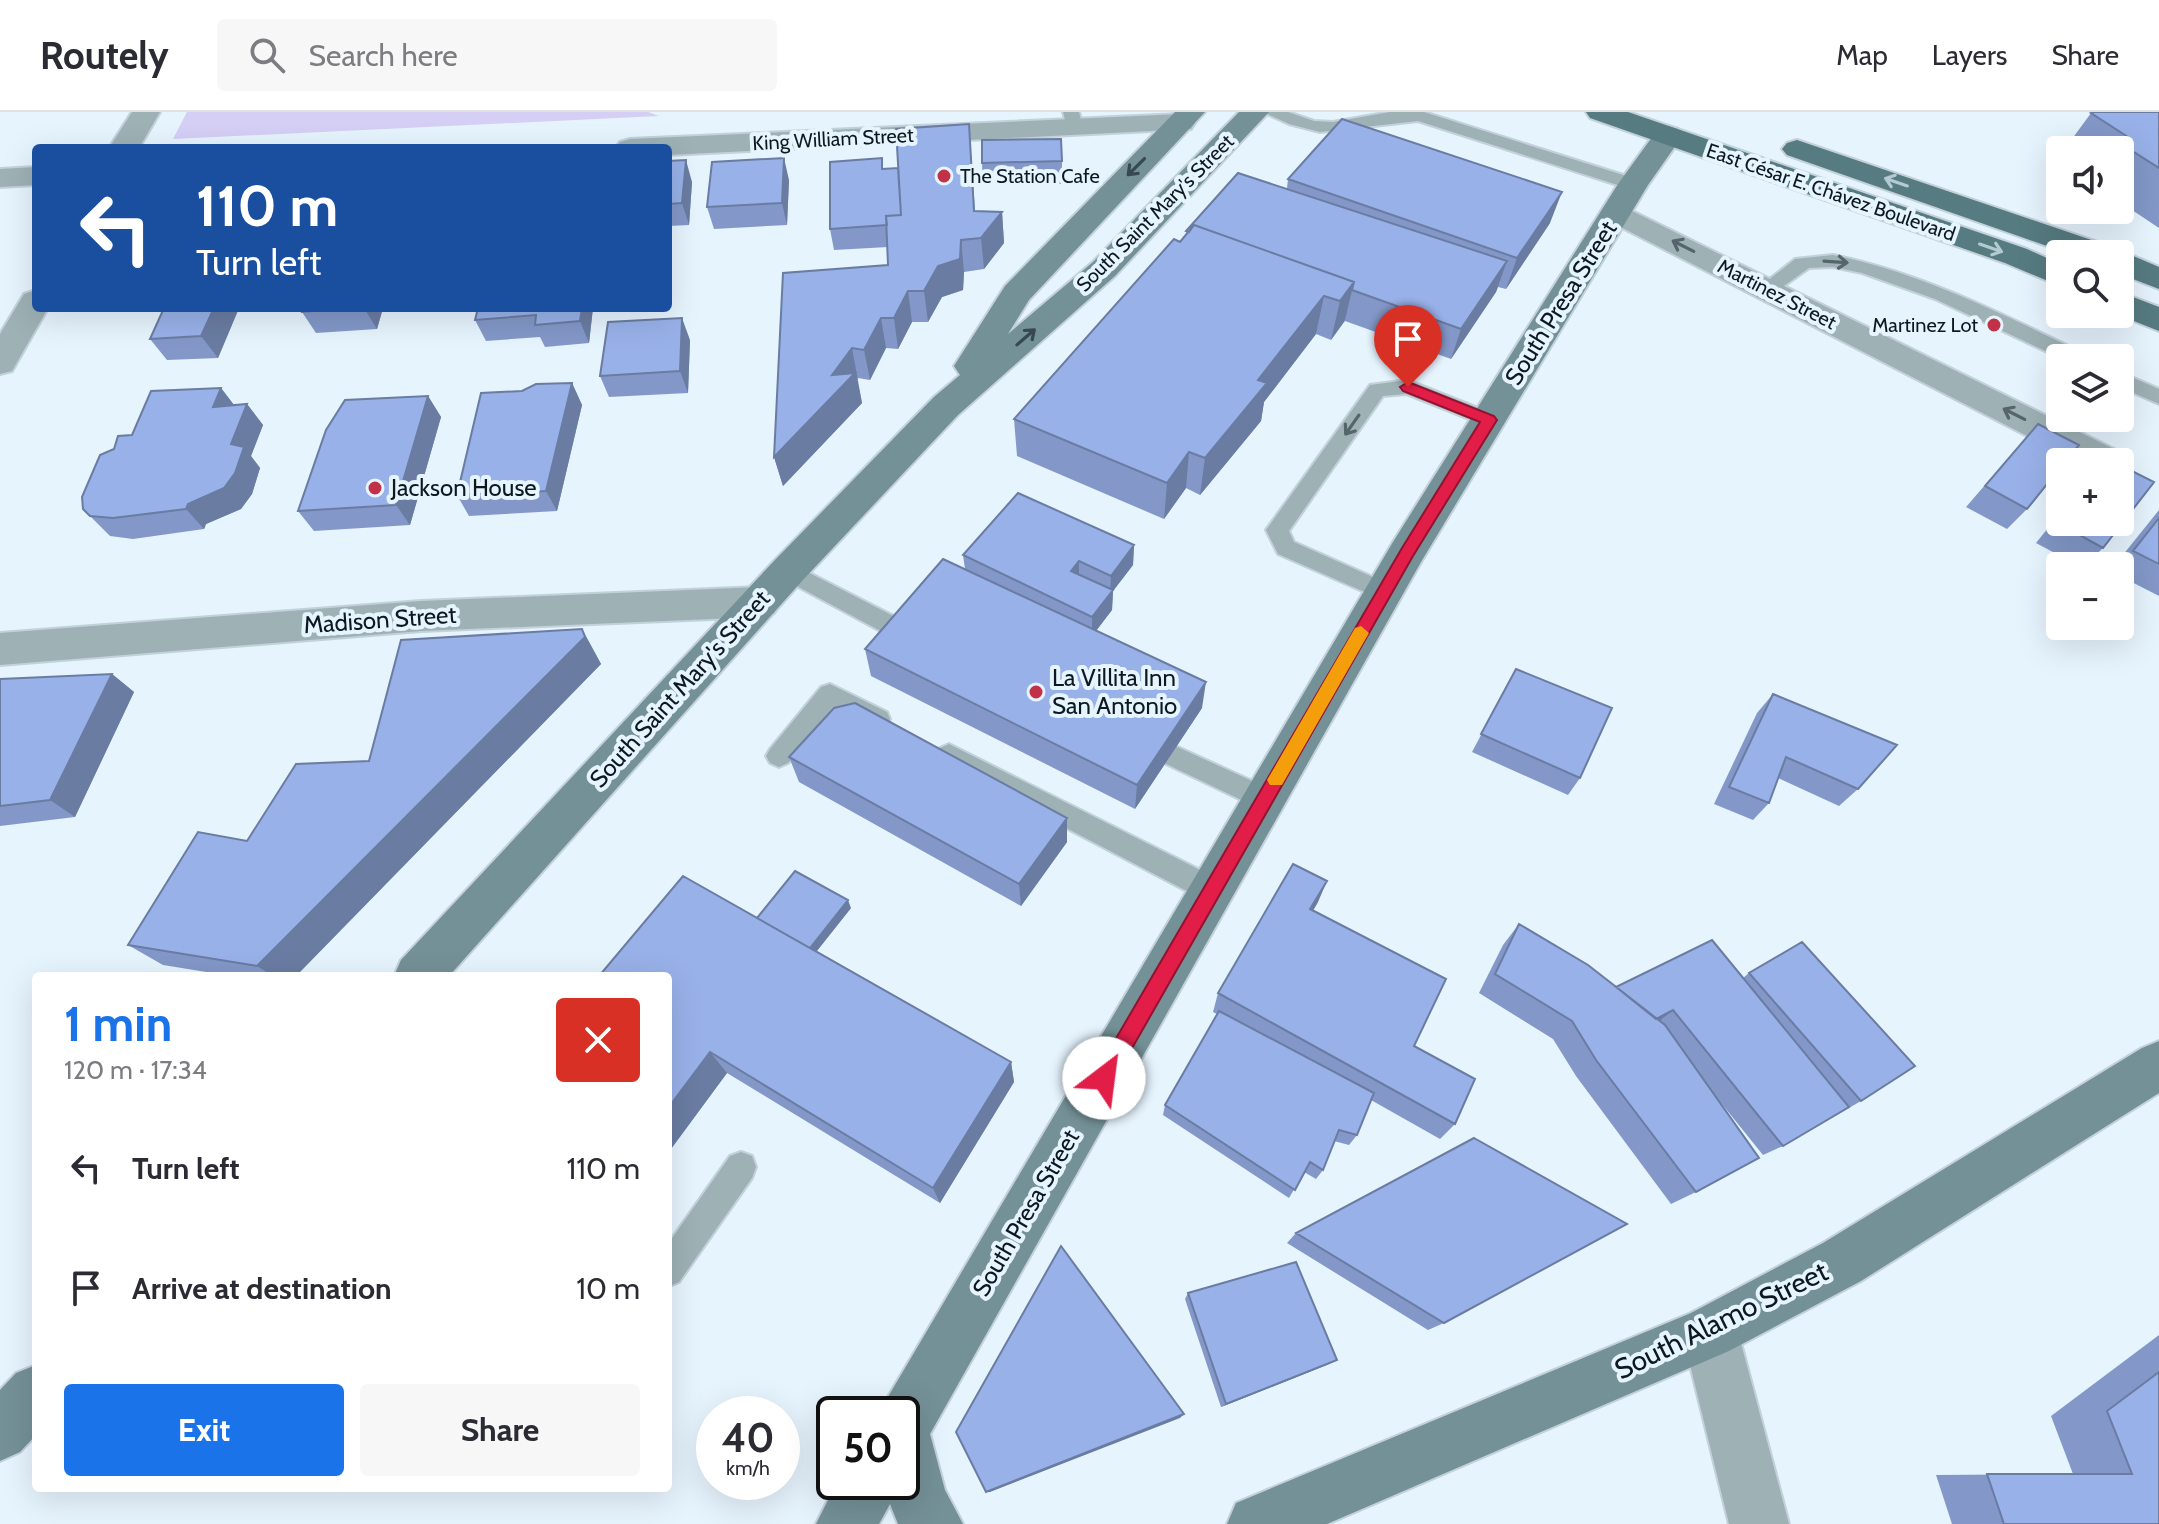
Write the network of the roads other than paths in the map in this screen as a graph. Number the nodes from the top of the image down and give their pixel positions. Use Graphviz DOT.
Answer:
graph roads {
  1 [pos="146,112"];
  2 [pos="1255,112"];
  3 [pos="1271,112"];
  4 [pos="1600,112"];
  5 [pos="717,117"];
  6 [pos="1186,117"];
  7 [pos="1072,120"];
  8 [pos="1668,135"];
  9 [pos="779,141"];
  10 [pos="1775,141"];
  11 [pos="126,144"];
  12 [pos="672,146"];
  13 [pos="32,176"];
  14 [pos="0,178"];
  15 [pos="1625,198"];
  16 [pos="2061,240"];
  17 [pos="2134,268"];
  18 [pos="2046,270"];
  19 [pos="2159,279"];
  20 [pos="1767,289"];
  21 [pos="32,308"];
  22 [pos="2134,309"];
  23 [pos="2159,320"];
  24 [pos="2046,345"];
  25 [pos="0,363"];
  26 [pos="2134,385"];
  27 [pos="2159,397"];
  28 [pos="946,406"];
  29 [pos="1489,420"];
  30 [pos="2081,448"];
  31 [pos="788,571"];
  32 [pos="1385,592"];
  33 [pos="760,602"];
  34 [pos="907,634"];
  35 [pos="0,649"];
  36 [pos="900,730"];
  37 [pos="929,745"];
  38 [pos="1171,755"];
  39 [pos="779,756"];
  40 [pos="1265,799"];
  41 [pos="1212,890"];
  42 [pos="422,972"];
  43 [pos="2159,1065"];
  44 [pos="741,1167"];
  45 [pos="672,1265"];
  46 [pos="1710,1332"];
  47 [pos="920,1396"];
  48 [pos="32,1397"];
  49 [pos="0,1432"];
  50 [pos="860,1500"];
  51 [pos="918,1500"];
  52 [pos="846,1524"];
  53 [pos="933,1524"];
  54 [pos="1257,1524"];
  55 [pos="1759,1524"];
  1 -- 11 [label="street"];
  28 -- 2 [label="main road, South Saint Mary's Street, one-way"];
  3 -- 15 [label="lane"];
  4 -- 8 [label="main road, East César E. Chávez Boulevard"];
  5 -- 9 [label="street"];
  6 -- 7 [label="street, King William Street"];
  6 -- 28 [label="main road, South Saint Mary's Street, one-way"];
  7 -- 9 [label="street, King William Street"];
  8 -- 15 [label="main road, South Presa Street"];
  8 -- 18 [label="main road, East César E. Chávez Boulevard, one-way"];
  9 -- 12 [label="street, King William Street"];
  16 -- 10 [label="main road, East César E. Chávez Boulevard, one-way"];
  13 -- 14 [label="street"];
  20 -- 15 [label="street, Martinez Street, one-way"];
  15 -- 29 [label="main road, South Presa Street"];
  17 -- 19 [label="main road"];
  20 -- 24 [label="lane, one-way"];
  30 -- 20 [label="street, Martinez Street, one-way"];
  21 -- 25 [label="street"];
  22 -- 23 [label="main road"];
  26 -- 27 [label="lane"];
  28 -- 31 [label="main road, South Saint Mary's Street"];
  29 -- 32 [label="main road, South Presa Street"];
  29 -- 32 [label="lane, one-way"];
  31 -- 33 [label="main road, South Saint Mary's Street"];
  31 -- 34 [label="lane"];
  32 -- 40 [label="main road, South Presa Street"];
  33 -- 35 [label="street, Madison Street"];
  33 -- 42 [label="main road, South Saint Mary's Street"];
  36 -- 39 [label="lane"];
  37 -- 41 [label="lane"];
  38 -- 40 [label="lane"];
  40 -- 41 [label="main road, South Presa Street"];
  41 -- 47 [label="main road, South Presa Street"];
  43 -- 46 [label="main road, South Alamo Street"];
  44 -- 45 [label="lane"];
  46 -- 54 [label="main road, South Alamo Street"];
  46 -- 55 [label="street"];
  48 -- 49 [label="main road"];
  50 -- 52 [label="main road"];
  51 -- 53 [label="main road"];
}
